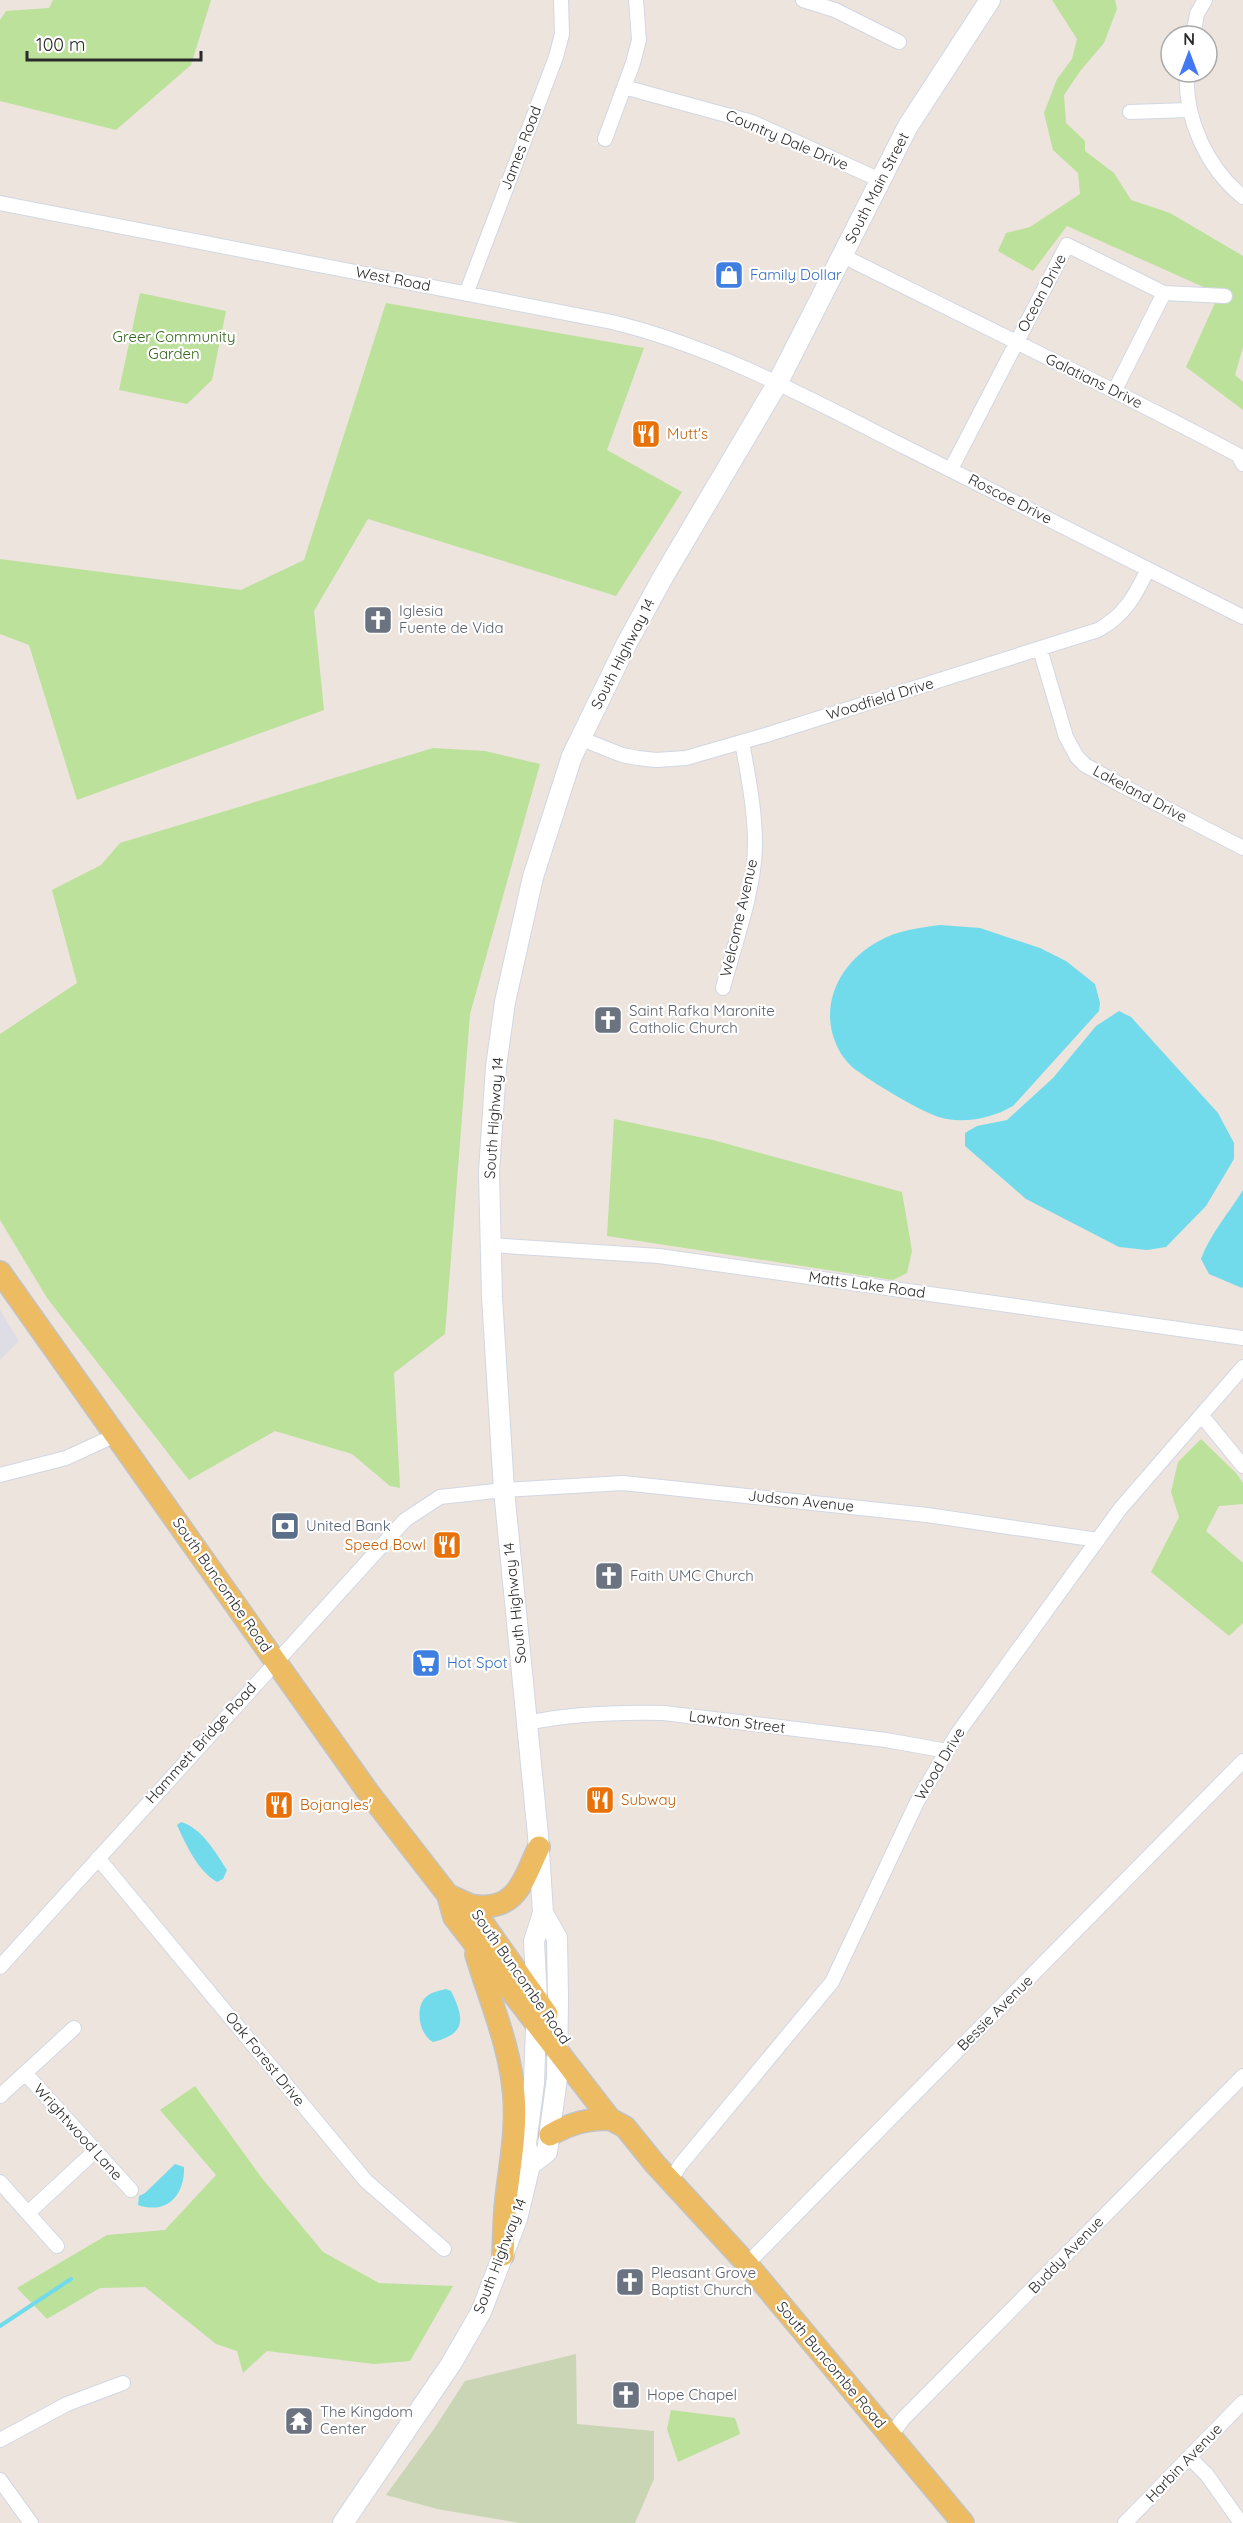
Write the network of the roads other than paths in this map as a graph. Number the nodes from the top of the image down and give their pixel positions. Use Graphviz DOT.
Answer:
graph roads {
  1 [pos="561,0"];
  2 [pos="636,0"];
  3 [pos="803,0"];
  4 [pos="990,0"];
  5 [pos="1205,0"];
  6 [pos="1195,24"];
  7 [pos="899,42"];
  8 [pos="1188,84"];
  9 [pos="624,87"];
  10 [pos="1189,110"];
  11 [pos="1130,112"];
  12 [pos="605,139"];
  13 [pos="880,180"];
  14 [pos="1243,196"];
  15 [pos="0,202"];
  16 [pos="843,256"];
  17 [pos="1164,293"];
  18 [pos="466,294"];
  19 [pos="1225,296"];
  20 [pos="1015,343"];
  21 [pos="777,384"];
  22 [pos="1115,390"];
  23 [pos="1243,464"];
  24 [pos="951,469"];
  25 [pos="1148,569"];
  26 [pos="1243,617"];
  27 [pos="1040,649"];
  28 [pos="582,739"];
  29 [pos="742,742"];
  30 [pos="1243,848"];
  31 [pos="723,987"];
  32 [pos="490,1245"];
  33 [pos="0,1272"];
  34 [pos="1243,1338"];
  35 [pos="1243,1367"];
  36 [pos="1202,1416"];
  37 [pos="116,1435"];
  38 [pos="1243,1466"];
  39 [pos="0,1475"];
  40 [pos="504,1490"];
  41 [pos="1098,1540"];
  42 [pos="275,1661"];
  43 [pos="527,1723"];
  44 [pos="946,1751"];
  45 [pos="1243,1761"];
  46 [pos="539,1847"];
  47 [pos="98,1858"];
  48 [pos="448,1895"];
  49 [pos="470,1905"];
  50 [pos="543,1913"];
  51 [pos="473,1941"];
  52 [pos="0,1966"];
  53 [pos="537,2001"];
  54 [pos="537,2023"];
  55 [pos="74,2028"];
  56 [pos="558,2029"];
  57 [pos="558,2051"];
  58 [pos="25,2073"];
  59 [pos="1243,2076"];
  60 [pos="0,2096"];
  61 [pos="618,2123"];
  62 [pos="550,2135"];
  63 [pos="95,2151"];
  64 [pos="530,2165"];
  65 [pos="670,2181"];
  66 [pos="0,2182"];
  67 [pos="131,2190"];
  68 [pos="28,2213"];
  69 [pos="57,2246"];
  70 [pos="444,2249"];
  71 [pos="503,2255"];
  72 [pos="747,2264"];
  73 [pos="123,2383"];
  74 [pos="1243,2403"];
  75 [pos="891,2435"];
  76 [pos="0,2440"];
  77 [pos="1189,2457"];
  78 [pos="0,2480"];
  79 [pos="31,2523"];
  80 [pos="343,2523"];
  81 [pos="963,2523"];
  82 [pos="1125,2523"];
  83 [pos="1241,2523"];
  1 -- 18 [label="street, James Road"];
  2 -- 9 [label="street"];
  3 -- 7 [label="street"];
  4 -- 13 [label="main road, South Main Street"];
  5 -- 6 [label="street"];
  8 -- 10 [label="street"];
  9 -- 12 [label="street"];
  9 -- 13 [label="street, Country Dale Drive"];
  10 -- 11 [label="street"];
  10 -- 14 [label="street"];
  13 -- 16 [label="main road, South Main Street"];
  15 -- 18 [label="street, West Road"];
  16 -- 20 [label="street, Galatians Drive"];
  16 -- 21 [label="main road, South Main Street"];
  17 -- 19 [label="street"];
  17 -- 20 [label="street, Ocean Drive"];
  17 -- 22 [label="street"];
  18 -- 21 [label="street, West Road"];
  20 -- 22 [label="street, Galatians Drive"];
  20 -- 24 [label="street, Ocean Drive"];
  21 -- 24 [label="street, Roscoe Drive"];
  21 -- 28 [label="main road, South Highway 14"];
  22 -- 23 [label="street, Galatians Drive"];
  24 -- 25 [label="street, Roscoe Drive"];
  25 -- 26 [label="street, Roscoe Drive"];
  25 -- 27 [label="street, Woodfield Drive"];
  27 -- 29 [label="street, Woodfield Drive"];
  27 -- 30 [label="street, Lakeland Drive"];
  28 -- 29 [label="street, Woodfield Drive"];
  28 -- 32 [label="main road, South Highway 14"];
  29 -- 31 [label="street, Welcome Avenue"];
  32 -- 34 [label="street, Matts Lake Road"];
  32 -- 40 [label="main road, South Highway 14"];
  33 -- 37 [label="main road, South Buncombe Road"];
  35 -- 36 [label="street, Wood Drive"];
  36 -- 38 [label="street"];
  36 -- 41 [label="street, Wood Drive"];
  37 -- 39 [label="street"];
  37 -- 42 [label="main road, South Buncombe Road"];
  40 -- 41 [label="street, Judson Avenue"];
  40 -- 42 [label="street, Hammett Bridge Road"];
  40 -- 43 [label="main road, South Highway 14"];
  41 -- 44 [label="street, Wood Drive"];
  42 -- 47 [label="street, Hammett Bridge Road"];
  42 -- 48 [label="main road, South Buncombe Road"];
  43 -- 44 [label="street, Lawton Street"];
  43 -- 46 [label="main road, South Highway 14"];
  44 -- 65 [label="street, Wood Drive"];
  45 -- 72 [label="street, Bessie Avenue"];
  46 -- 49 [label="main road"];
  46 -- 50 [label="main road, South Highway 14"];
  47 -- 52 [label="street, Hammett Bridge Road"];
  47 -- 70 [label="street, Oak Forest Drive"];
  48 -- 49 [label="main road, South Buncombe Road"];
  48 -- 51 [label="main road, South Buncombe Road"];
  49 -- 53 [label="main road, South Buncombe Road"];
  50 -- 53 [label="main road, South Highway 14"];
  50 -- 56 [label="main road, South Highway 14"];
  51 -- 54 [label="main road, South Buncombe Road"];
  51 -- 71 [label="main road"];
  53 -- 54 [label="main road, South Highway 14"];
  53 -- 56 [label="main road, South Buncombe Road"];
  54 -- 57 [label="main road, South Buncombe Road"];
  54 -- 64 [label="main road, South Highway 14"];
  55 -- 58 [label="street"];
  56 -- 57 [label="main road, South Highway 14"];
  56 -- 61 [label="main road, South Buncombe Road"];
  57 -- 61 [label="main road, South Buncombe Road"];
  57 -- 62 [label="main road, South Highway 14"];
  58 -- 60 [label="street"];
  58 -- 63 [label="street, Wrightwood Lane"];
  59 -- 75 [label="street, Buddy Avenue"];
  61 -- 62 [label="main road"];
  61 -- 65 [label="main road, South Buncombe Road"];
  62 -- 64 [label="main road, South Highway 14"];
  63 -- 67 [label="street, Wrightwood Lane"];
  63 -- 68 [label="street"];
  64 -- 71 [label="main road, South Highway 14"];
  65 -- 72 [label="main road, South Buncombe Road"];
  66 -- 68 [label="street"];
  68 -- 69 [label="street"];
  71 -- 80 [label="main road, South Highway 14"];
  72 -- 75 [label="main road, South Buncombe Road"];
  73 -- 76 [label="street"];
  74 -- 77 [label="street, Harbin Avenue"];
  75 -- 81 [label="main road, South Buncombe Road"];
  77 -- 82 [label="street, Harbin Avenue"];
  77 -- 83 [label="street"];
  78 -- 79 [label="street"];
}
